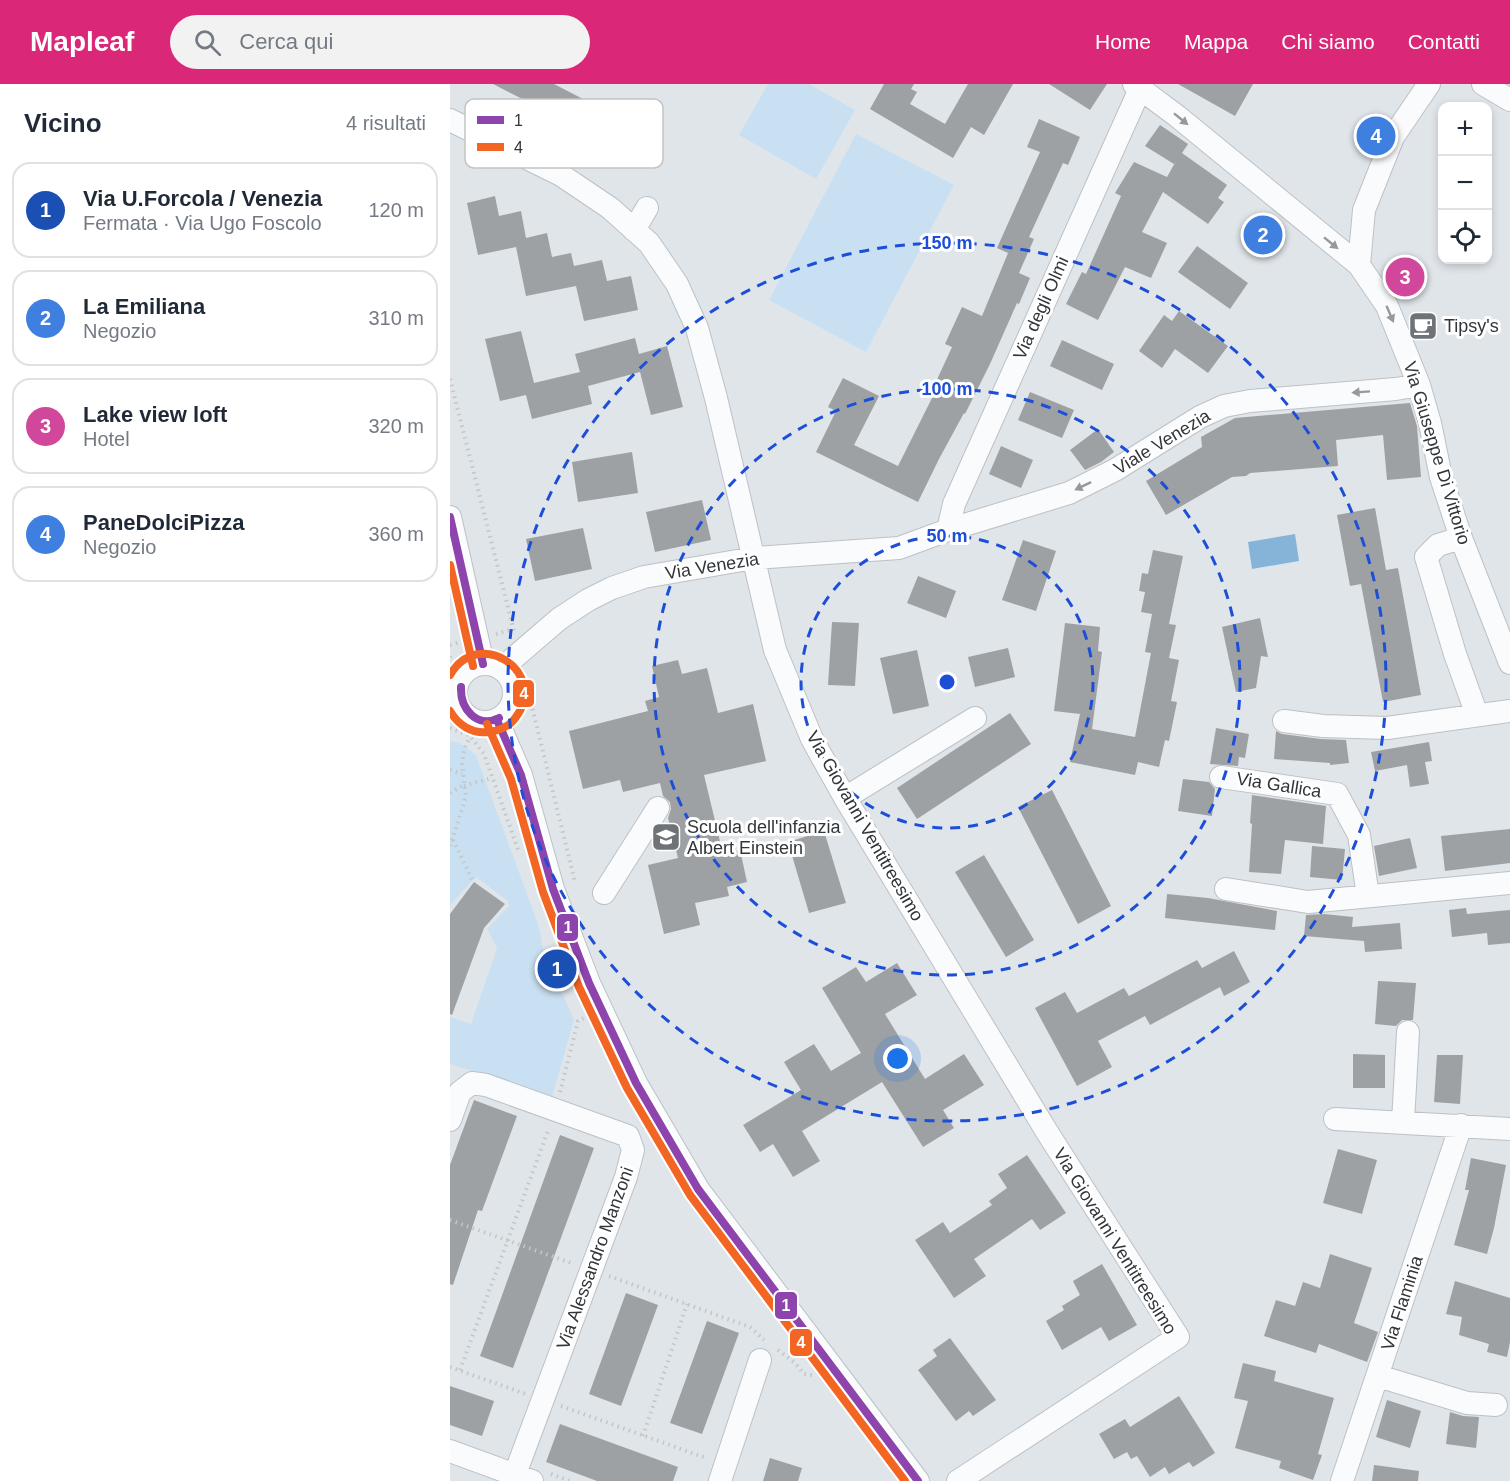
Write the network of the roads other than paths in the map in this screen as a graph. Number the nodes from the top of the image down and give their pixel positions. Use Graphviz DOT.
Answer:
graph roads {
  1 [pos="1429,84"];
  2 [pos="1484,84"];
  3 [pos="1137,86"];
  4 [pos="1510,100"];
  5 [pos="450,120"];
  6 [pos="465,127"];
  7 [pos="547,168"];
  8 [pos="647,208"];
  9 [pos="634,230"];
  10 [pos="1359,265"];
  11 [pos="1419,385"];
  12 [pos="450,516"];
  13 [pos="948,530"];
  14 [pos="1461,538"];
  15 [pos="754,558"];
  16 [pos="1510,663"];
  17 [pos="492,667"];
  18 [pos="453,701"];
  19 [pos="1510,711"];
  20 [pos="1477,715"];
  21 [pos="975,718"];
  22 [pos="496,720"];
  23 [pos="1284,721"];
  24 [pos="1221,777"];
  25 [pos="846,798"];
  26 [pos="658,807"];
  27 [pos="1510,884"];
  28 [pos="1226,889"];
  29 [pos="604,893"];
  30 [pos="1368,896"];
  31 [pos="1408,1032"];
  32 [pos="1335,1119"];
  33 [pos="450,1120"];
  34 [pos="1403,1122"];
  35 [pos="1461,1125"];
  36 [pos="1510,1129"];
  37 [pos="763,1351"];
  38 [pos="1378,1376"];
  39 [pos="1496,1405"];
  40 [pos="450,1451"];
  41 [pos="485,1473"];
  42 [pos="723,1473"];
  43 [pos="524,1478"];
  44 [pos="918,1481"];
  45 [pos="958,1481"];
  46 [pos="1342,1481"];
  1 -- 10 [label="street"];
  2 -- 4 [label="street"];
  3 -- 10 [label="street, Via Giuseppe Di Vittorio, one-way"];
  3 -- 13 [label="street, Via degli Olmi"];
  5 -- 6 [label="street, Via Giovanni Ventitreesimo"];
  7 -- 9 [label="street, Via Giovanni Ventitreesimo"];
  8 -- 9 [label="street"];
  9 -- 15 [label="street, Via Giovanni Ventitreesimo"];
  10 -- 11 [label="street, Via Giuseppe Di Vittorio, one-way"];
  11 -- 13 [label="street, Viale Venezia, one-way"];
  11 -- 14 [label="street, Via Giuseppe Di Vittorio"];
  12 -- 17 [label="street"];
  13 -- 15 [label="street, Via Venezia"];
  14 -- 16 [label="street, Via Giuseppe Di Vittorio"];
  14 -- 20 [label="street"];
  15 -- 17 [label="street, Via Venezia"];
  15 -- 25 [label="street, Via Giovanni Ventitreesimo"];
  17 -- 18 [label="street"];
  17 -- 22 [label="street"];
  18 -- 22 [label="street"];
  19 -- 20 [label="street"];
  20 -- 23 [label="street"];
  21 -- 25 [label="street"];
  22 -- 44 [label="street"];
  24 -- 30 [label="street, Via Gallica"];
  25 -- 45 [label="street, Via Giovanni Ventitreesimo"];
  26 -- 29 [label="street"];
  27 -- 30 [label="street"];
  28 -- 30 [label="street"];
  31 -- 34 [label="street"];
  32 -- 34 [label="street"];
  33 -- 43 [label="street, Via Alessandro Manzoni"];
  34 -- 35 [label="street"];
  35 -- 36 [label="street"];
  35 -- 38 [label="street, Via Flaminia"];
  37 -- 42 [label="street"];
  38 -- 39 [label="street"];
  38 -- 46 [label="street, Via Flaminia"];
  40 -- 41 [label="street"];
  41 -- 43 [label="street"];
}
